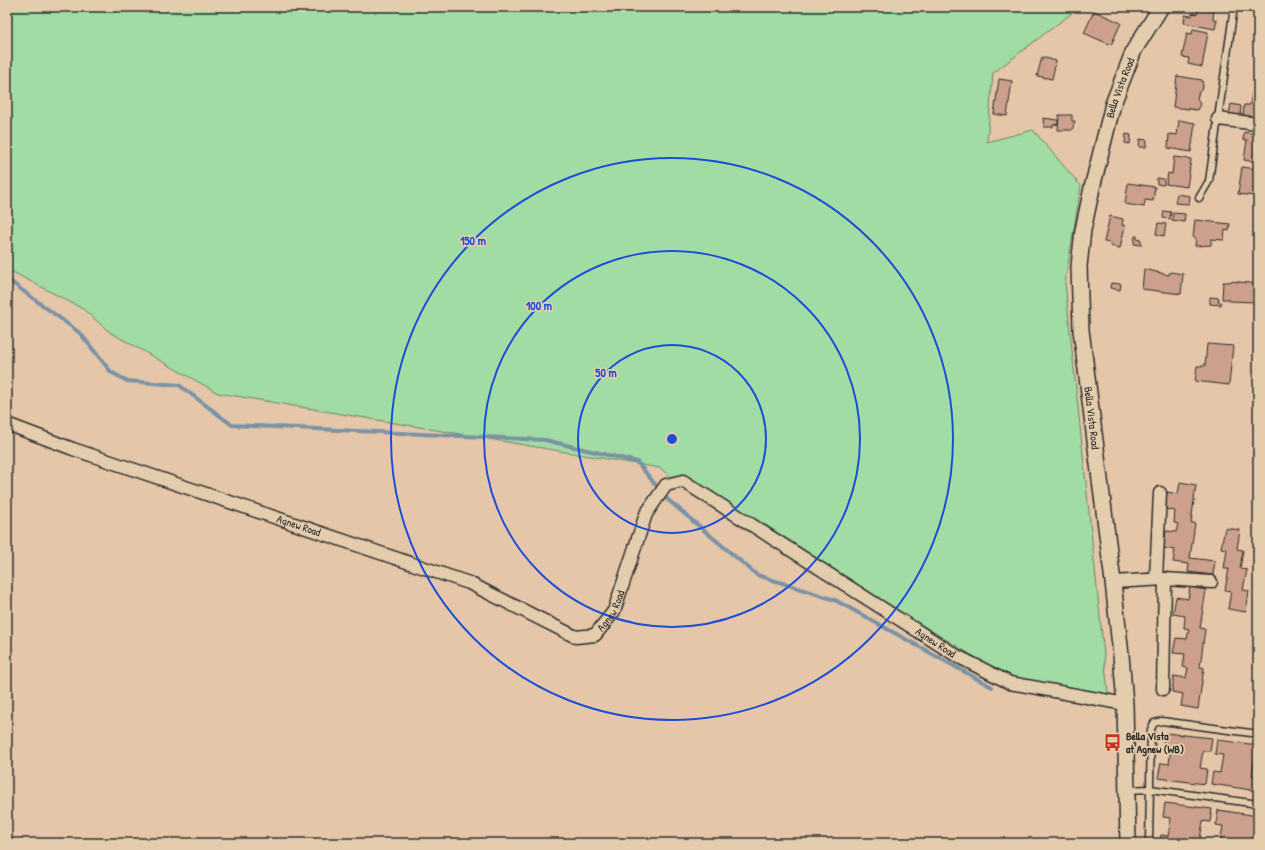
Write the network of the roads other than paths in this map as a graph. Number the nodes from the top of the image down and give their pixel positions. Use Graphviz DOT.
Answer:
graph roads {
  1 [pos="1161,7"];
  2 [pos="1234,7"];
  3 [pos="1218,118"];
  4 [pos="1258,124"];
  5 [pos="1199,198"];
  6 [pos="7,424"];
  7 [pos="1160,493"];
  8 [pos="1160,579"];
  9 [pos="1113,582"];
  10 [pos="1211,582"];
  11 [pos="1163,688"];
  12 [pos="1125,704"];
  13 [pos="1258,734"];
  14 [pos="1150,789"];
  15 [pos="1127,790"];
  16 [pos="1258,804"];
  17 [pos="1128,843"];
  18 [pos="1149,843"];
  1 -- 9 [label="street, Bella Vista Road"];
  2 -- 3 [label="lane"];
  3 -- 4 [label="street"];
  3 -- 5 [label="lane"];
  6 -- 12 [label="street, Agnew Road"];
  7 -- 8 [label="street"];
  8 -- 9 [label="street"];
  8 -- 10 [label="street"];
  8 -- 11 [label="street"];
  9 -- 12 [label="street, Bella Vista Road"];
  12 -- 15 [label="street, Bella Vista Road"];
  13 -- 14 [label="lane"];
  14 -- 15 [label="lane"];
  14 -- 16 [label="lane"];
  14 -- 18 [label="lane"];
  15 -- 17 [label="street, Bella Vista Road"];
}
